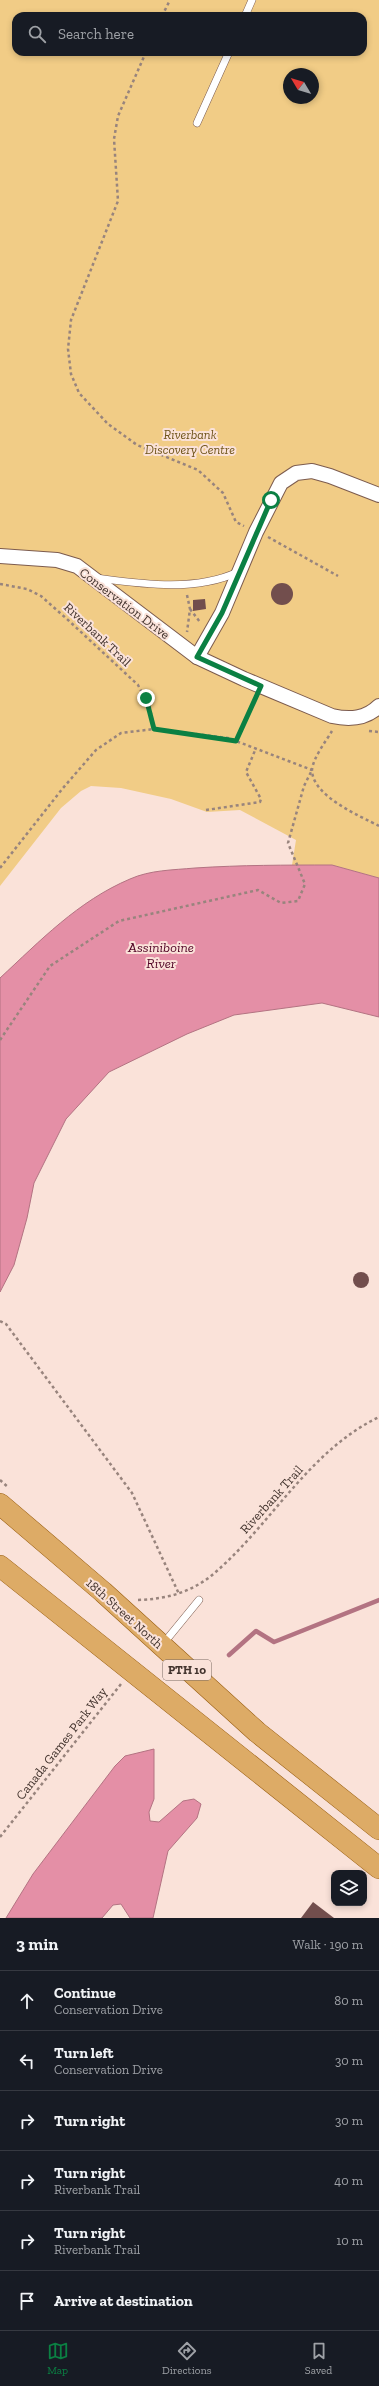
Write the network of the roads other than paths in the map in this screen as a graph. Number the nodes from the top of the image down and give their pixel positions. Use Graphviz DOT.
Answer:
graph roads {
  1 [pos="252,0"];
  2 [pos="247,12"];
  3 [pos="227,56"];
  4 [pos="197,123"];
  5 [pos="379,495"];
  6 [pos="0,556"];
  7 [pos="240,571"];
  8 [pos="95,578"];
  9 [pos="192,653"];
  10 [pos="379,706"];
  11 [pos="0,1504"];
  12 [pos="0,1566"];
  13 [pos="200,1600"];
  14 [pos="162,1646"];
  15 [pos="379,1829"];
  16 [pos="379,1868"];
  1 -- 2 [label="lane"];
  3 -- 4 [label="lane"];
  5 -- 7 [label="street"];
  6 -- 8 [label="street, Conservation Drive"];
  7 -- 8 [label="lane"];
  7 -- 9 [label="street"];
  8 -- 9 [label="street, Conservation Drive"];
  9 -- 10 [label="street, Conservation Drive"];
  11 -- 14 [label="main road, 18th Street North / PTH 10"];
  12 -- 16 [label="main road, PTH 10"];
  13 -- 14 [label="lane"];
  14 -- 15 [label="main road, 18th Street North / PTH 10"];
}
